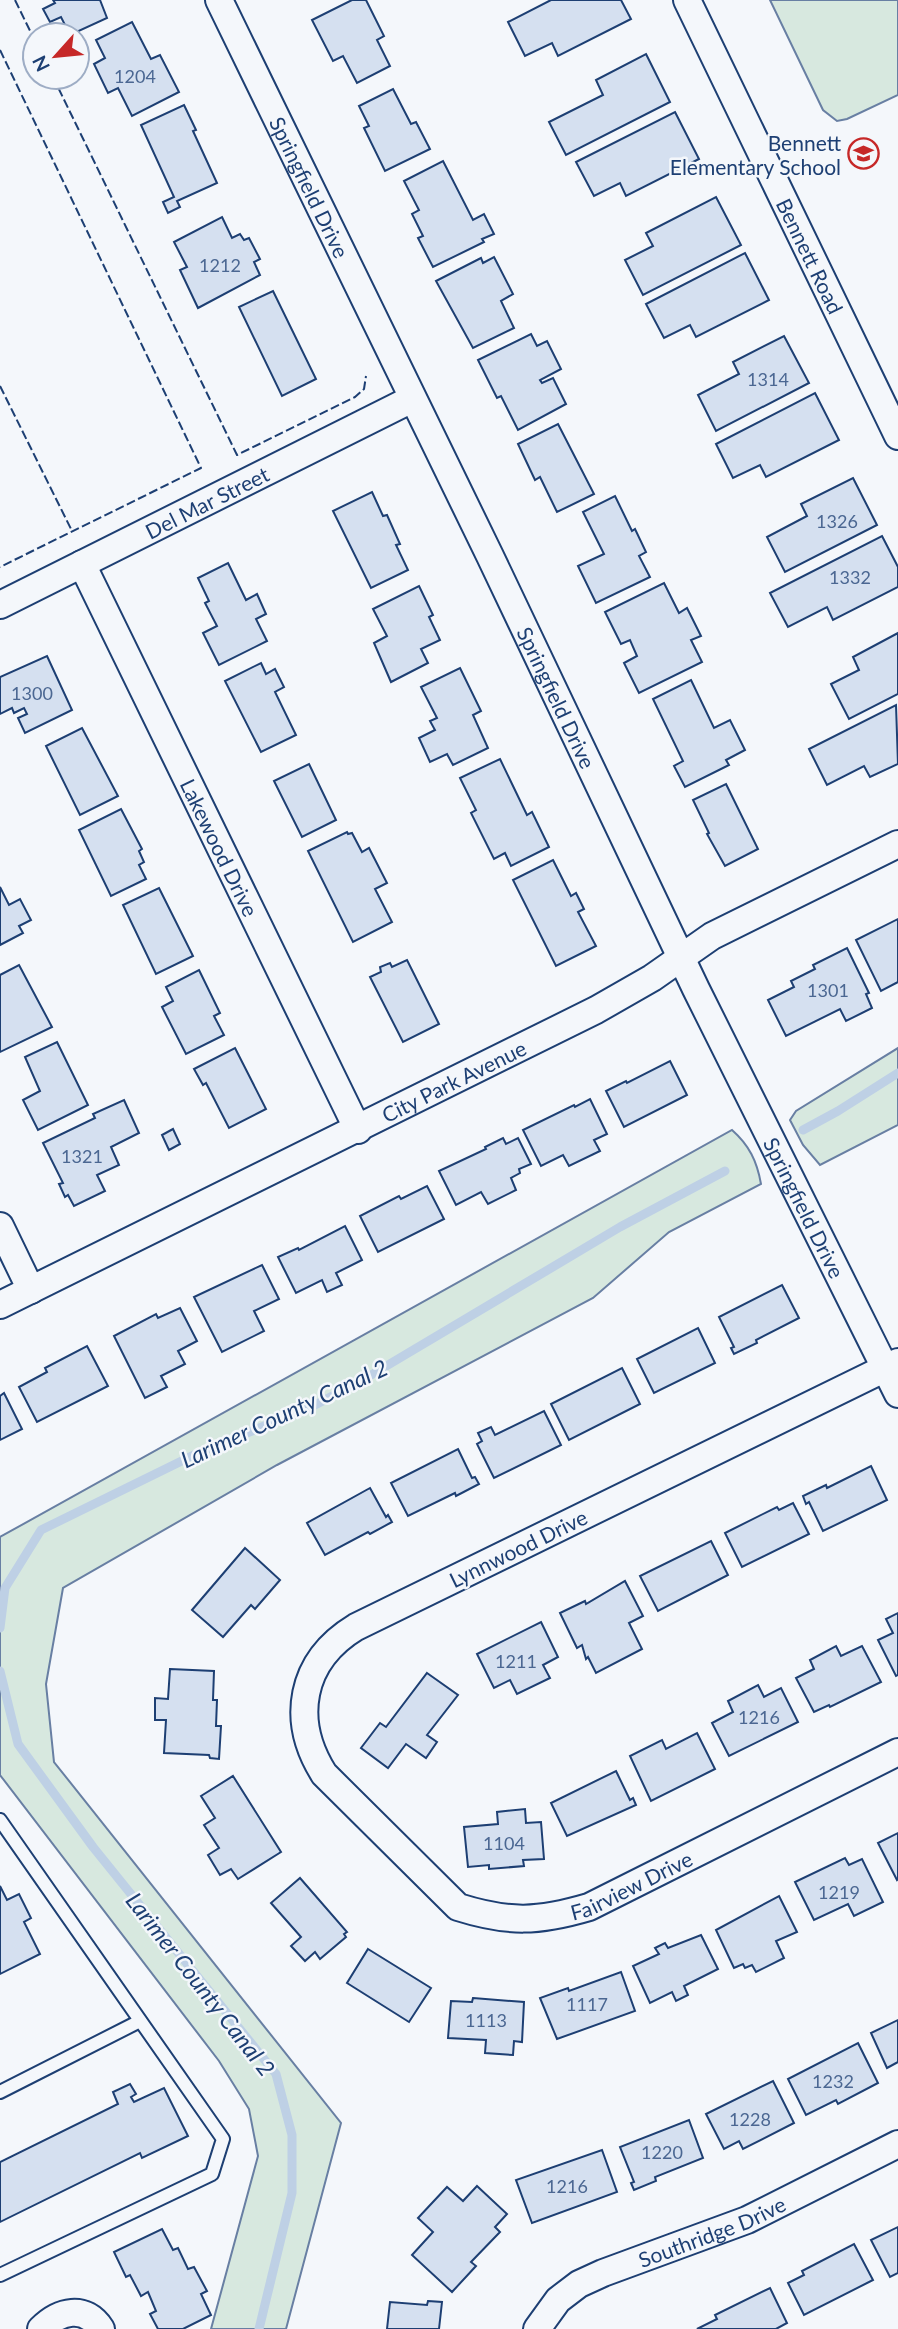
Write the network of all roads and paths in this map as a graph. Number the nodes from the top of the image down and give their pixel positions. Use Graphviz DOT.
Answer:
graph roads {
  1 [pos="219,0"];
  2 [pos="687,0"];
  3 [pos="412,399"];
  4 [pos="898,436"];
  5 [pos="82,564"];
  6 [pos="0,605"];
  7 [pos="898,844"];
  8 [pos="681,956"];
  9 [pos="358,1130"];
  10 [pos="0,1226"];
  11 [pos="31,1290"];
  12 [pos="0,1305"];
  13 [pos="892,1366"];
  14 [pos="898,1394"];
  15 [pos="898,1752"];
  16 [pos="0,1820"];
  17 [pos="374,1825"];
  18 [pos="140,2021"];
  19 [pos="0,2092"];
  20 [pos="898,2144"];
  21 [pos="0,2275"];
  22 [pos="41,2329"];
  23 [pos="101,2329"];
  24 [pos="537,2329"];
  1 -- 3 [label="street, Springfield Drive"];
  2 -- 4 [label="street, Bennett Road"];
  3 -- 5 [label="street, Del Mar Street"];
  3 -- 8 [label="street, Springfield Drive"];
  5 -- 6 [label="street, Del Mar Street"];
  5 -- 9 [label="street, Lakewood Drive"];
  7 -- 8 [label="street, City Park Avenue"];
  8 -- 9 [label="street, City Park Avenue"];
  8 -- 13 [label="street, Springfield Drive"];
  9 -- 11 [label="street, City Park Avenue"];
  10 -- 11 [label="street"];
  11 -- 12 [label="street, City Park Avenue"];
  13 -- 14 [label="street, Springfield Drive"];
  13 -- 17 [label="street, Lynnwood Drive"];
  15 -- 17 [label="street, Fairview Drive"];
  16 -- 18 [label="lane"];
  18 -- 19 [label="lane"];
  18 -- 21 [label="lane"];
  20 -- 24 [label="street, Southridge Drive"];
  22 -- 23 [label="street"];
}
